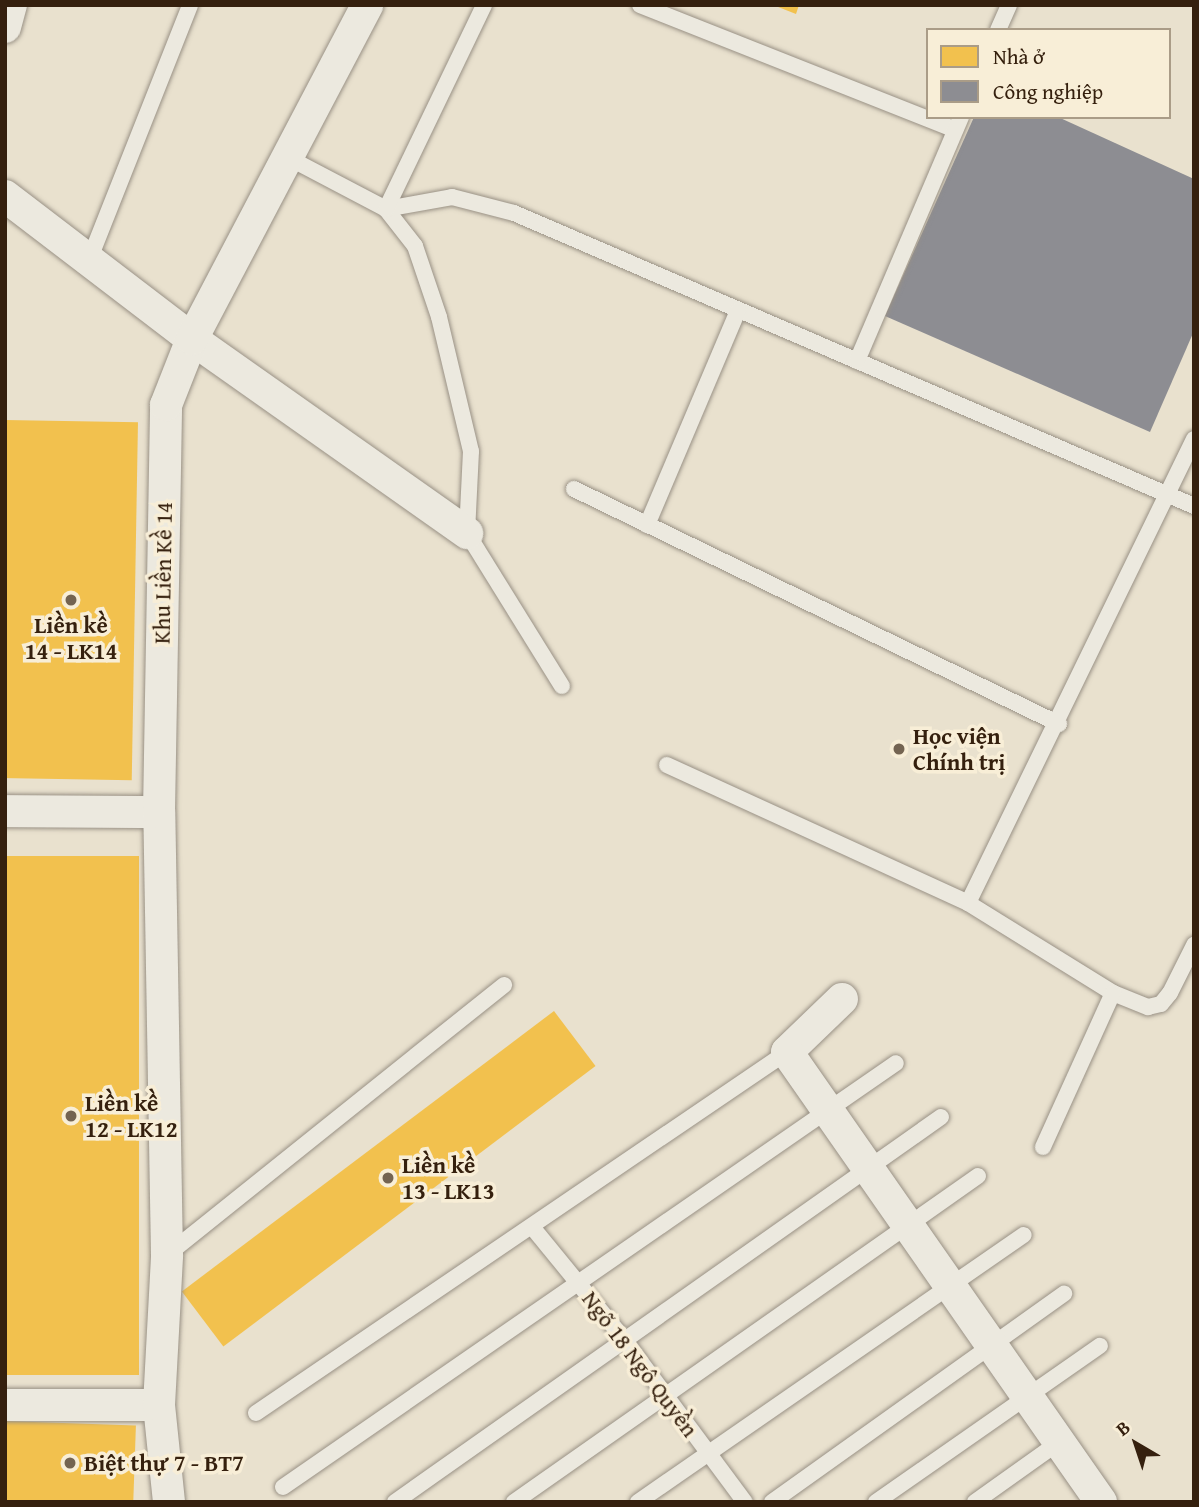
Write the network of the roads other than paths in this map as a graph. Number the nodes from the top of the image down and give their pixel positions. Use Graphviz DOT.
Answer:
graph roads {
  1 [pos="11,5"];
  2 [pos="190,5"];
  3 [pos="367,5"];
  4 [pos="484,5"];
  5 [pos="640,5"];
  6 [pos="1009,5"];
  7 [pos="5,27"];
  8 [pos="999,28"];
  9 [pos="926,112"];
  10 [pos="958,124"];
  11 [pos="289,158"];
  12 [pos="5,196"];
  13 [pos="386,209"];
  14 [pos="90,258"];
  15 [pos="738,311"];
  16 [pos="192,339"];
  17 [pos="857,361"];
  18 [pos="1194,439"];
  19 [pos="574,489"];
  20 [pos="1167,494"];
  21 [pos="1194,506"];
  22 [pos="647,525"];
  23 [pos="467,533"];
  24 [pos="562,686"];
  25 [pos="1059,724"];
  26 [pos="667,765"];
  27 [pos="5,811"];
  28 [pos="159,812"];
  29 [pos="968,903"];
  30 [pos="1194,945"];
  31 [pos="504,985"];
  32 [pos="1113,993"];
  33 [pos="842,999"];
  34 [pos="787,1052"];
  35 [pos="896,1063"];
  36 [pos="827,1109"];
  37 [pos="941,1116"];
  38 [pos="1043,1147"];
  39 [pos="869,1165"];
  40 [pos="978,1176"];
  41 [pos="911,1225"];
  42 [pos="533,1228"];
  43 [pos="1024,1235"];
  44 [pos="167,1255"];
  45 [pos="578,1283"];
  46 [pos="949,1284"];
  47 [pos="1064,1294"];
  48 [pos="623,1338"];
  49 [pos="1100,1346"];
  50 [pos="991,1347"];
  51 [pos="1027,1394"];
  52 [pos="667,1395"];
  53 [pos="5,1405"];
  54 [pos="159,1405"];
  55 [pos="256,1413"];
  56 [pos="1059,1442"];
  57 [pos="706,1453"];
  58 [pos="283,1487"];
  59 [pos="169,1502"];
  60 [pos="395,1502"];
  61 [pos="514,1502"];
  62 [pos="638,1502"];
  63 [pos="746,1502"];
  64 [pos="772,1502"];
  65 [pos="876,1502"];
  66 [pos="975,1502"];
  67 [pos="1101,1502"];
  1 -- 7 [label="street"];
  2 -- 14 [label="lane"];
  3 -- 11 [label="street, Khu Liền Kề 14"];
  4 -- 13 [label="lane"];
  5 -- 9 [label="lane"];
  6 -- 8 [label="lane"];
  10 -- 17 [label="lane"];
  11 -- 13 [label="lane"];
  11 -- 16 [label="street, Khu Liền Kề 14"];
  12 -- 14 [label="street"];
  13 -- 15 [label="lane"];
  13 -- 23 [label="lane"];
  14 -- 16 [label="street"];
  15 -- 17 [label="lane"];
  15 -- 22 [label="lane"];
  16 -- 23 [label="street"];
  16 -- 28 [label="street, Khu Liền Kề 14"];
  17 -- 20 [label="lane"];
  18 -- 20 [label="lane"];
  19 -- 22 [label="lane"];
  20 -- 21 [label="lane"];
  20 -- 25 [label="lane"];
  22 -- 25 [label="lane"];
  23 -- 24 [label="lane"];
  25 -- 29 [label="lane"];
  26 -- 29 [label="lane"];
  27 -- 28 [label="street"];
  28 -- 44 [label="street, Khu Liền Kề 14"];
  29 -- 32 [label="lane"];
  30 -- 32 [label="lane"];
  31 -- 44 [label="lane"];
  32 -- 38 [label="lane"];
  33 -- 34 [label="street"];
  34 -- 36 [label="street"];
  34 -- 42 [label="lane"];
  35 -- 36 [label="lane"];
  36 -- 39 [label="street"];
  36 -- 45 [label="lane"];
  37 -- 39 [label="lane"];
  39 -- 41 [label="street"];
  39 -- 48 [label="lane"];
  40 -- 41 [label="lane"];
  41 -- 46 [label="street"];
  41 -- 52 [label="lane"];
  42 -- 45 [label="lane, Ngõ 18 Ngô Quyền"];
  42 -- 55 [label="lane"];
  43 -- 46 [label="lane"];
  44 -- 54 [label="street, Khu Liền Kề 14"];
  45 -- 48 [label="lane, Ngõ 18 Ngô Quyền"];
  45 -- 58 [label="lane"];
  46 -- 50 [label="street"];
  46 -- 57 [label="lane"];
  47 -- 50 [label="lane"];
  48 -- 52 [label="lane, Ngõ 18 Ngô Quyền"];
  48 -- 60 [label="lane"];
  49 -- 51 [label="lane"];
  50 -- 51 [label="street"];
  50 -- 64 [label="lane"];
  51 -- 56 [label="street"];
  51 -- 65 [label="lane"];
  52 -- 57 [label="lane, Ngõ 18 Ngô Quyền"];
  52 -- 61 [label="lane"];
  53 -- 54 [label="street"];
  54 -- 59 [label="street, Khu Liền Kề 14"];
  56 -- 66 [label="lane"];
  56 -- 67 [label="street"];
  57 -- 62 [label="lane"];
  57 -- 63 [label="lane, Ngõ 18 Ngô Quyền"];
}
